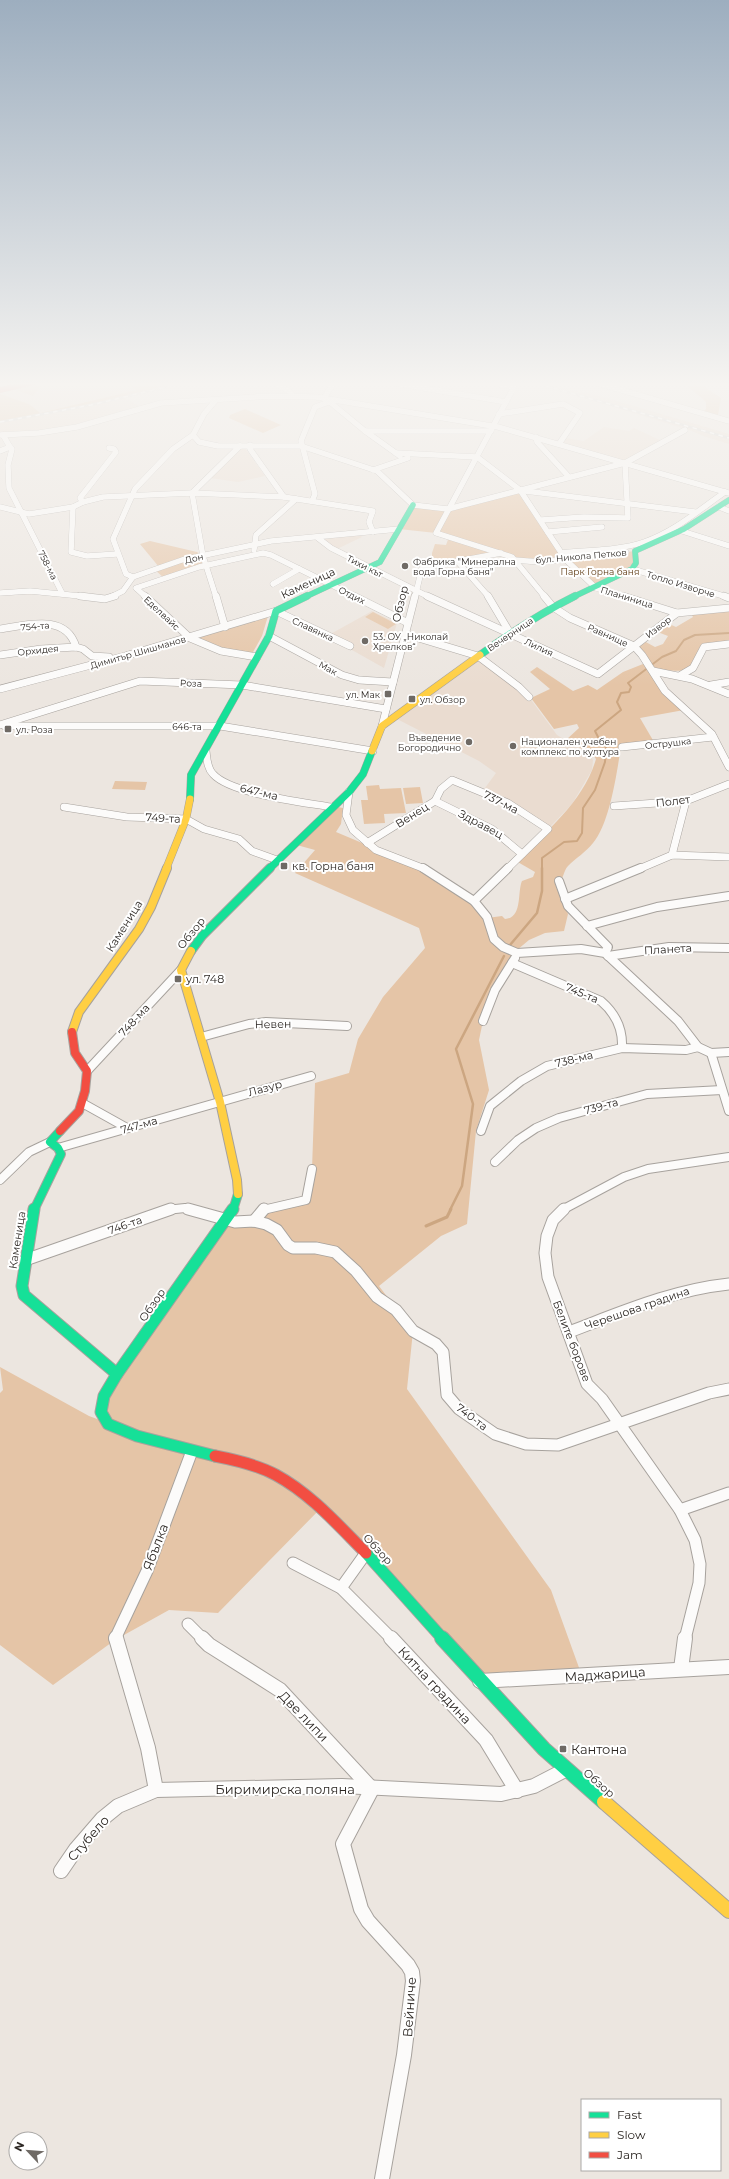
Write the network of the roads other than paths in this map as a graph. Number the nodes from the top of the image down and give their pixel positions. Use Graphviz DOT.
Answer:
graph roads {
  1 [pos="9,483"];
  2 [pos="92,483"];
  3 [pos="143,483"];
  4 [pos="201,483"];
  5 [pos="274,483"];
  6 [pos="312,483"];
  7 [pos="388,483"];
  8 [pos="463,483"];
  9 [pos="510,483"];
  10 [pos="548,483"];
  11 [pos="626,483"];
  12 [pos="688,483"];
  13 [pos="520,490"];
  14 [pos="192,493"];
  15 [pos="728,495"];
  16 [pos="131,496"];
  17 [pos="284,497"];
  18 [pos="296,499"];
  19 [pos="312,501"];
  20 [pos="83,502"];
  21 [pos="627,504"];
  22 [pos="413,505"];
  23 [pos="0,507"];
  24 [pos="73,507"];
  25 [pos="719,507"];
  26 [pos="448,509"];
  27 [pos="729,511"];
  28 [pos="45,512"];
  29 [pos="695,512"];
  30 [pos="21,513"];
  31 [pos="72,517"];
  32 [pos="541,520"];
  33 [pos="602,527"];
  34 [pos="399,529"];
  35 [pos="682,531"];
  36 [pos="372,532"];
  37 [pos="548,532"];
  38 [pos="318,538"];
  39 [pos="256,545"];
  40 [pos="729,546"];
  41 [pos="635,551"];
  42 [pos="502,553"];
  43 [pos="561,553"];
  44 [pos="117,554"];
  45 [pos="251,555"];
  46 [pos="203,556"];
  47 [pos="514,560"];
  48 [pos="566,560"];
  49 [pos="457,561"];
  50 [pos="205,566"];
  51 [pos="368,567"];
  52 [pos="299,569"];
  53 [pos="632,569"];
  54 [pos="133,577"];
  55 [pos="273,584"];
  56 [pos="331,585"];
  57 [pos="136,588"];
  58 [pos="596,588"];
  59 [pos="415,591"];
  60 [pos="62,593"];
  61 [pos="0,594"];
  62 [pos="729,598"];
  63 [pos="553,607"];
  64 [pos="729,608"];
  65 [pos="276,612"];
  66 [pos="677,613"];
  67 [pos="408,623"];
  68 [pos="224,627"];
  69 [pos="0,629"];
  70 [pos="510,633"];
  71 [pos="405,634"];
  72 [pos="269,636"];
  73 [pos="190,638"];
  74 [pos="729,644"];
  75 [pos="350,646"];
  76 [pos="634,646"];
  77 [pos="76,647"];
  78 [pos="0,655"];
  79 [pos="125,656"];
  80 [pos="478,656"];
  81 [pos="257,657"];
  82 [pos="653,671"];
  83 [pos="598,674"];
  84 [pos="681,675"];
  85 [pos="393,682"];
  86 [pos="729,682"];
  87 [pos="242,685"];
  88 [pos="711,685"];
  89 [pos="0,689"];
  90 [pos="729,694"];
  91 [pos="529,697"];
  92 [pos="386,709"];
  93 [pos="0,725"];
  94 [pos="220,726"];
  95 [pos="382,726"];
  96 [pos="713,737"];
  97 [pos="622,747"];
  98 [pos="373,751"];
  99 [pos="206,752"];
  100 [pos="729,767"];
  101 [pos="452,780"];
  102 [pos="729,784"];
  103 [pos="349,792"];
  104 [pos="435,801"];
  105 [pos="686,801"];
  106 [pos="614,806"];
  107 [pos="64,807"];
  108 [pos="331,807"];
  109 [pos="186,819"];
  110 [pos="367,843"];
  111 [pos="522,854"];
  112 [pos="672,855"];
  113 [pos="729,857"];
  114 [pos="277,860"];
  115 [pos="559,881"];
  116 [pos="729,896"];
  117 [pos="565,899"];
  118 [pos="474,902"];
  119 [pos="587,926"];
  120 [pos="729,948"];
  121 [pos="517,953"];
  122 [pos="606,954"];
  123 [pos="512,963"];
  124 [pos="181,970"];
  125 [pos="483,1021"];
  126 [pos="347,1026"];
  127 [pos="201,1037"];
  128 [pos="698,1047"];
  129 [pos="622,1048"];
  130 [pos="729,1052"];
  131 [pos="711,1053"];
  132 [pos="87,1071"];
  133 [pos="311,1076"];
  134 [pos="722,1090"];
  135 [pos="220,1102"];
  136 [pos="84,1104"];
  137 [pos="729,1111"];
  138 [pos="127,1128"];
  139 [pos="481,1131"];
  140 [pos="50,1142"];
  141 [pos="58,1148"];
  142 [pos="729,1157"];
  143 [pos="495,1162"];
  144 [pos="312,1169"];
  145 [pos="0,1180"];
  146 [pos="227,1220"];
  147 [pos="254,1221"];
  148 [pos="26,1260"];
  149 [pos="729,1284"];
  150 [pos="569,1332"];
  151 [pos="117,1374"];
  152 [pos="729,1389"];
  153 [pos="619,1424"];
  154 [pos="192,1451"];
  155 [pos="729,1493"];
  156 [pos="680,1510"];
  157 [pos="366,1553"];
  158 [pos="293,1563"];
  159 [pos="341,1588"];
  160 [pos="188,1624"];
  161 [pos="729,1667"];
  162 [pos="681,1669"];
  163 [pos="480,1681"];
  164 [pos="566,1770"];
  165 [pos="372,1789"];
  166 [pos="156,1790"];
  167 [pos="517,1791"];
  168 [pos="61,1871"];
  169 [pos="729,1911"];
  170 [pos="382,2179"];
  1 -- 30 [label="street, 758-ма"];
  2 -- 20 [label="street"];
  3 -- 16 [label="street"];
  4 -- 14 [label="street"];
  5 -- 17 [label="street"];
  6 -- 19 [label="street"];
  7 -- 22 [label="street"];
  8 -- 26 [label="street"];
  9 -- 13 [label="street, Планиница"];
  10 -- 13 [label="street"];
  11 -- 21 [label="street"];
  12 -- 15 [label="street"];
  13 -- 21 [label="street"];
  13 -- 26 [label="street"];
  13 -- 32 [label="street, Планиница"];
  14 -- 16 [label="street"];
  14 -- 17 [label="street"];
  14 -- 46 [label="street"];
  15 -- 25 [label="main road, бул. Никола Петков"];
  15 -- 29 [label="street, бул. Никола Петков"];
  16 -- 20 [label="street"];
  16 -- 44 [label="street"];
  17 -- 18 [label="street"];
  18 -- 19 [label="street"];
  18 -- 39 [label="street"];
  19 -- 36 [label="street"];
  20 -- 24 [label="street"];
  21 -- 29 [label="street"];
  21 -- 32 [label="street"];
  22 -- 26 [label="street"];
  22 -- 34 [label="main road, Каменица"];
  23 -- 30 [label="street"];
  24 -- 28 [label="street"];
  24 -- 31 [label="street"];
  25 -- 27 [label="street"];
  25 -- 35 [label="main road, бул. Никола Петков"];
  26 -- 42 [label="street, Равнище"];
  28 -- 30 [label="street"];
  28 -- 31 [label="street"];
  29 -- 43 [label="street, бул. Никола Петков"];
  30 -- 60 [label="street, 758-ма"];
  31 -- 44 [label="street"];
  32 -- 37 [label="street, Планиница"];
  33 -- 37 [label="street"];
  34 -- 36 [label="street, Дон"];
  34 -- 51 [label="main road, Каменица"];
  35 -- 40 [label="street"];
  35 -- 41 [label="main road, бул. Никола Петков"];
  36 -- 38 [label="street, Дон"];
  37 -- 43 [label="street, Планиница"];
  38 -- 39 [label="street, Дон"];
  38 -- 51 [label="street, Тихи кът"];
  39 -- 45 [label="street"];
  39 -- 46 [label="street, Дон"];
  41 -- 48 [label="street, бул. Никола Петков"];
  41 -- 53 [label="main road"];
  42 -- 47 [label="street, Равнище"];
  42 -- 49 [label="street, Обзор"];
  43 -- 48 [label="street, Планиница"];
  44 -- 54 [label="street"];
  45 -- 50 [label="street, Дон"];
  45 -- 52 [label="street, Отдих"];
  46 -- 50 [label="street"];
  46 -- 54 [label="street, Дон"];
  47 -- 48 [label="street, бул. Никола Петков"];
  47 -- 63 [label="street, Равнище"];
  48 -- 58 [label="street, Планиница"];
  49 -- 59 [label="street, Обзор"];
  49 -- 70 [label="street"];
  50 -- 57 [label="street, Дон"];
  50 -- 68 [label="street"];
  51 -- 56 [label="main road, Каменица"];
  51 -- 59 [label="street, Тихи кът"];
  52 -- 55 [label="street"];
  52 -- 56 [label="street, Отдих"];
  53 -- 58 [label="main road, Вечерница"];
  53 -- 62 [label="street, Топло Изворче"];
  54 -- 60 [label="street"];
  56 -- 65 [label="main road, Каменица"];
  56 -- 67 [label="street, Отдих"];
  57 -- 73 [label="street, Еделвайс"];
  58 -- 63 [label="main road, Вечерница"];
  58 -- 66 [label="street, Планиница"];
  59 -- 67 [label="street, Обзор"];
  59 -- 70 [label="street, Лилия"];
  60 -- 61 [label="street"];
  63 -- 70 [label="main road, Вечерница"];
  63 -- 76 [label="street, Равнище"];
  64 -- 66 [label="street, Извор"];
  65 -- 68 [label="street, Димитър Шишманов"];
  65 -- 72 [label="main road, Каменица"];
  65 -- 75 [label="street, Славянка"];
  66 -- 76 [label="street, Извор"];
  67 -- 71 [label="street, Обзор"];
  68 -- 73 [label="street, Димитър Шишманов"];
  69 -- 77 [label="street, 754-та"];
  70 -- 80 [label="main road, Вечерница"];
  70 -- 83 [label="street, Лилия"];
  71 -- 80 [label="street"];
  71 -- 85 [label="street, Обзор"];
  72 -- 81 [label="main road, Каменица"];
  72 -- 85 [label="street, Мак"];
  73 -- 79 [label="street, Димитър Шишманов"];
  73 -- 81 [label="street, Еделвайс"];
  74 -- 84 [label="street"];
  76 -- 82 [label="street, Равнище"];
  76 -- 83 [label="street, Извор"];
  77 -- 78 [label="street, Орхидея"];
  77 -- 79 [label="street"];
  79 -- 89 [label="street, Димитър Шишманов"];
  80 -- 91 [label="street"];
  80 -- 95 [label="main road, Вечерница"];
  81 -- 87 [label="main road, Каменица"];
  82 -- 84 [label="street"];
  82 -- 96 [label="street, Равнище"];
  84 -- 88 [label="street"];
  85 -- 92 [label="street, Обзор"];
  86 -- 88 [label="street"];
  87 -- 92 [label="street, Роза"];
  87 -- 93 [label="street, Роза"];
  87 -- 94 [label="main road, Каменица"];
  88 -- 90 [label="street"];
  92 -- 95 [label="street, Обзор"];
  93 -- 94 [label="street, 646-та"];
  94 -- 98 [label="street, 646-та"];
  94 -- 99 [label="main road, Каменица"];
  95 -- 98 [label="main road, Обзор"];
  96 -- 97 [label="street, Острушка"];
  96 -- 100 [label="street, Равнище"];
  98 -- 103 [label="main road, Обзор"];
  99 -- 108 [label="street, 647-ма"];
  99 -- 109 [label="main road, Каменица"];
  101 -- 104 [label="street, Венец"];
  101 -- 111 [label="street, 737-ма"];
  102 -- 105 [label="street, Полет"];
  103 -- 108 [label="main road, Обзор"];
  103 -- 110 [label="street"];
  104 -- 110 [label="street, Венец"];
  104 -- 111 [label="street, Здравец"];
  105 -- 106 [label="street, Полет"];
  105 -- 112 [label="street"];
  107 -- 109 [label="street, 749-та"];
  108 -- 114 [label="main road, Обзор"];
  109 -- 114 [label="street, 749-та"];
  109 -- 132 [label="main road, Каменица"];
  110 -- 118 [label="street"];
  111 -- 118 [label="street"];
  112 -- 113 [label="street"];
  112 -- 117 [label="street"];
  114 -- 124 [label="main road, Обзор"];
  115 -- 117 [label="street"];
  116 -- 119 [label="street"];
  117 -- 119 [label="street"];
  118 -- 121 [label="street"];
  119 -- 122 [label="street"];
  120 -- 122 [label="street, Планета"];
  121 -- 122 [label="street, Планета"];
  121 -- 123 [label="street"];
  122 -- 128 [label="street"];
  123 -- 125 [label="street"];
  123 -- 129 [label="street, 745-та"];
  124 -- 127 [label="main road, Обзор"];
  124 -- 132 [label="street, 748-ма"];
  126 -- 127 [label="street, Невен"];
  127 -- 135 [label="main road, Обзор"];
  128 -- 129 [label="street, 738-ма"];
  128 -- 131 [label="street"];
  129 -- 139 [label="street, 738-ма"];
  130 -- 131 [label="street"];
  131 -- 134 [label="street"];
  132 -- 136 [label="main road"];
  133 -- 135 [label="street, Лазур"];
  134 -- 137 [label="street"];
  134 -- 143 [label="street, 739-та"];
  135 -- 138 [label="street, 747-ма"];
  135 -- 146 [label="main road, Обзор"];
  136 -- 138 [label="street"];
  136 -- 140 [label="main road"];
  138 -- 141 [label="street, 747-ма"];
  140 -- 141 [label="main road"];
  140 -- 145 [label="street"];
  141 -- 148 [label="main road, Каменица"];
  142 -- 150 [label="street, Белите борове"];
  144 -- 147 [label="street"];
  146 -- 147 [label="street, 740-та"];
  146 -- 148 [label="street, 746-та"];
  146 -- 151 [label="main road, Обзор"];
  147 -- 153 [label="street, 740-та"];
  148 -- 151 [label="main road, Каменица"];
  149 -- 150 [label="street, Черешова градина"];
  150 -- 153 [label="street, Белите борове"];
  151 -- 154 [label="main road, Обзор"];
  152 -- 153 [label="street, 740-та"];
  153 -- 156 [label="street, Белите борове"];
  154 -- 157 [label="main road, Обзор"];
  154 -- 166 [label="street, Ябълка"];
  155 -- 156 [label="street"];
  156 -- 162 [label="street, Белите борове"];
  157 -- 159 [label="street"];
  157 -- 163 [label="main road, Обзор"];
  158 -- 159 [label="street, Китна градина"];
  159 -- 167 [label="street, Китна градина"];
  160 -- 165 [label="street, Две липи"];
  161 -- 162 [label="street, Маджарица"];
  162 -- 163 [label="street, Маджарица"];
  163 -- 164 [label="main road, Обзор"];
  164 -- 167 [label="street, Биримирска поляна"];
  164 -- 169 [label="main road, Обзор"];
  165 -- 166 [label="street, Биримирска поляна"];
  165 -- 167 [label="street, Биримирска поляна"];
  165 -- 170 [label="street, Вейниче"];
  166 -- 168 [label="street, Стубело"];
}
